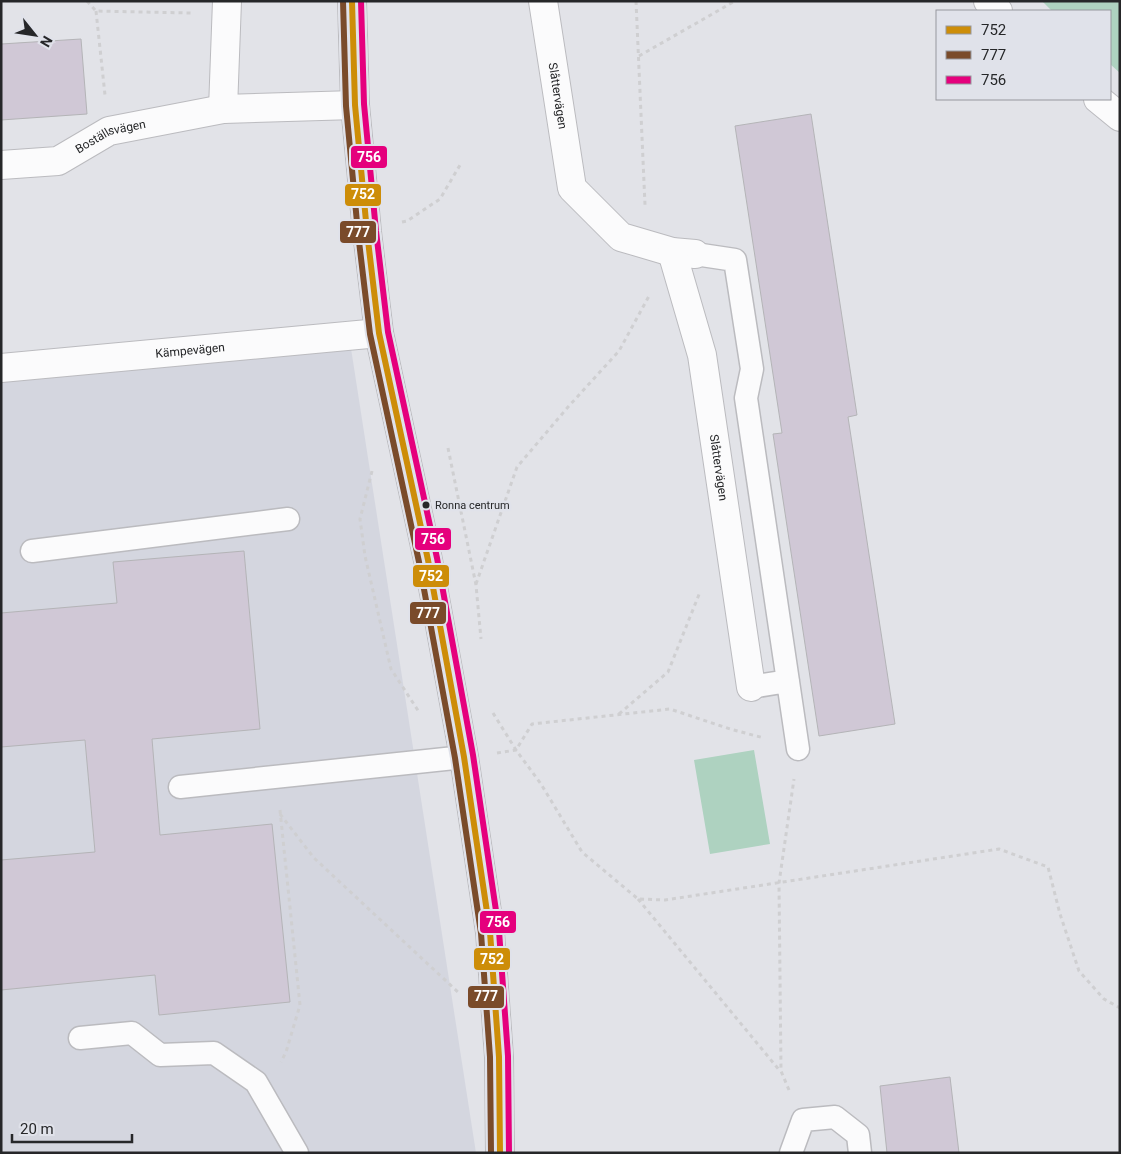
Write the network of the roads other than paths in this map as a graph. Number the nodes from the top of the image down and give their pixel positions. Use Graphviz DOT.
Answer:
graph roads {
  1 [pos="352,1"];
  2 [pos="543,1"];
  3 [pos="988,1"];
  4 [pos="227,7"];
  5 [pos="997,10"];
  6 [pos="1099,100"];
  7 [pos="355,105"];
  8 [pos="223,109"];
  9 [pos="1120,117"];
  10 [pos="1,165"];
  11 [pos="684,253"];
  12 [pos="379,333"];
  13 [pos="1,368"];
  14 [pos="288,519"];
  15 [pos="32,551"];
  16 [pos="788,681"];
  17 [pos="751,687"];
  18 [pos="798,749"];
  19 [pos="464,757"];
  20 [pos="180,786"];
  21 [pos="80,1038"];
  22 [pos="297,1153"];
  23 [pos="500,1153"];
  24 [pos="791,1153"];
  25 [pos="860,1153"];
  1 -- 7 [label="street"];
  2 -- 11 [label="street, Slåttervägen"];
  3 -- 5 [label="street"];
  4 -- 8 [label="street"];
  6 -- 9 [label="street"];
  7 -- 8 [label="street, Boställsvägen"];
  7 -- 12 [label="street"];
  8 -- 10 [label="street, Boställsvägen"];
  11 -- 16 [label="lane"];
  11 -- 17 [label="street, Slåttervägen"];
  12 -- 13 [label="street, Kämpevägen"];
  12 -- 19 [label="street"];
  14 -- 15 [label="lane"];
  16 -- 17 [label="lane"];
  16 -- 18 [label="lane"];
  19 -- 20 [label="lane"];
  19 -- 23 [label="street"];
  21 -- 22 [label="lane"];
  24 -- 25 [label="lane"];
}
